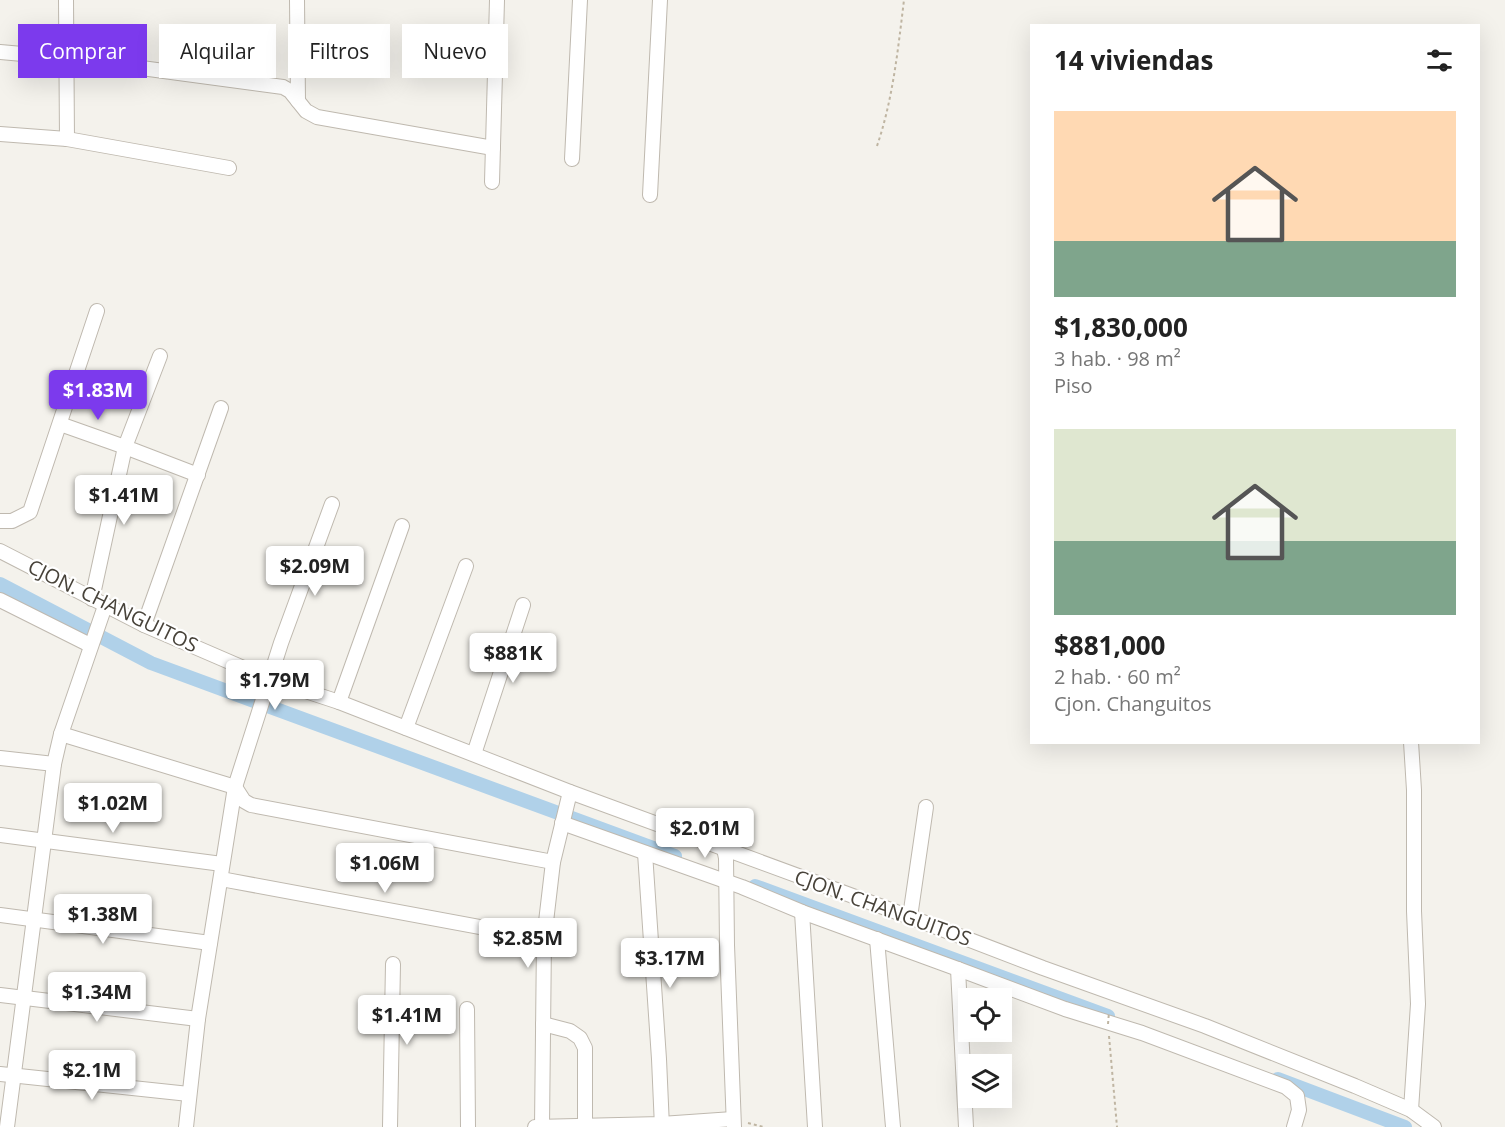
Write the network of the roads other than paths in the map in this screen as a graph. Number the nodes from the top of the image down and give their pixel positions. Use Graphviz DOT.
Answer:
graph roads {
  1 [pos="66,0"];
  2 [pos="297,0"];
  3 [pos="497,0"];
  4 [pos="580,0"];
  5 [pos="660,0"];
  6 [pos="66,24"];
  7 [pos="0,52"];
  8 [pos="18,54"];
  9 [pos="147,69"];
  10 [pos="67,78"];
  11 [pos="298,101"];
  12 [pos="0,134"];
  13 [pos="67,139"];
  14 [pos="493,148"];
  15 [pos="572,159"];
  16 [pos="229,168"];
  17 [pos="492,182"];
  18 [pos="650,195"];
  19 [pos="97,311"];
  20 [pos="160,356"];
  21 [pos="221,408"];
  22 [pos="60,424"];
  23 [pos="125,447"];
  24 [pos="198,475"];
  25 [pos="332,504"];
  26 [pos="0,521"];
  27 [pos="402,526"];
  28 [pos="0,551"];
  29 [pos="466,566"];
  30 [pos="0,600"];
  31 [pos="523,605"];
  32 [pos="99,606"];
  33 [pos="144,625"];
  34 [pos="91,642"];
  35 [pos="266,685"];
  36 [pos="339,702"];
  37 [pos="406,728"];
  38 [pos="61,734"];
  39 [pos="1411,744"];
  40 [pos="474,754"];
  41 [pos="0,758"];
  42 [pos="54,764"];
  43 [pos="235,787"];
  44 [pos="568,797"];
  45 [pos="926,807"];
  46 [pos="562,820"];
  47 [pos="0,835"];
  48 [pos="44,841"];
  49 [pos="645,853"];
  50 [pos="725,854"];
  51 [pos="553,862"];
  52 [pos="222,864"];
  53 [pos="221,879"];
  54 [pos="726,879"];
  55 [pos="802,912"];
  56 [pos="0,915"];
  57 [pos="910,916"];
  58 [pos="34,920"];
  59 [pos="544,939"];
  60 [pos="877,939"];
  61 [pos="210,943"];
  62 [pos="393,964"];
  63 [pos="958,969"];
  64 [pos="0,995"];
  65 [pos="24,999"];
  66 [pos="467,1008"];
  67 [pos="198,1019"];
  68 [pos="543,1024"];
  69 [pos="7,1075"];
  70 [pos="189,1094"];
  71 [pos="1412,1110"];
  72 [pos="734,1123"];
  73 [pos="585,1125"];
  74 [pos="661,1125"];
  75 [pos="7,1127"];
  76 [pos="186,1127"];
  77 [pos="390,1127"];
  78 [pos="468,1127"];
  79 [pos="533,1127"];
  80 [pos="542,1127"];
  81 [pos="815,1127"];
  82 [pos="892,1127"];
  83 [pos="966,1127"];
  84 [pos="1294,1127"];
  85 [pos="1434,1127"];
  1 -- 6 [label="street"];
  2 -- 11 [label="street"];
  3 -- 14 [label="street"];
  4 -- 15 [label="street"];
  5 -- 18 [label="street"];
  7 -- 8 [label="street"];
  9 -- 11 [label="street"];
  10 -- 13 [label="street"];
  11 -- 14 [label="street"];
  12 -- 13 [label="street"];
  13 -- 16 [label="street"];
  14 -- 17 [label="street"];
  19 -- 22 [label="street"];
  20 -- 23 [label="street"];
  21 -- 24 [label="street"];
  22 -- 23 [label="street"];
  22 -- 26 [label="street"];
  23 -- 24 [label="street"];
  23 -- 32 [label="street"];
  24 -- 33 [label="street"];
  25 -- 35 [label="street"];
  27 -- 36 [label="street"];
  28 -- 32 [label="street, CJON. CHANGUITOS"];
  29 -- 37 [label="street"];
  30 -- 34 [label="street"];
  31 -- 40 [label="street"];
  32 -- 33 [label="street, CJON. CHANGUITOS"];
  32 -- 34 [label="street"];
  33 -- 35 [label="street, CJON. CHANGUITOS"];
  34 -- 38 [label="street"];
  35 -- 36 [label="street, CJON. CHANGUITOS"];
  35 -- 43 [label="street"];
  36 -- 37 [label="street, CJON. CHANGUITOS"];
  37 -- 40 [label="street, CJON. CHANGUITOS"];
  38 -- 42 [label="street"];
  38 -- 43 [label="street"];
  39 -- 71 [label="street"];
  40 -- 44 [label="street, CJON. CHANGUITOS"];
  41 -- 42 [label="street"];
  42 -- 48 [label="street"];
  43 -- 51 [label="street"];
  43 -- 52 [label="street"];
  44 -- 46 [label="street"];
  44 -- 50 [label="street, CJON. CHANGUITOS"];
  45 -- 57 [label="street"];
  46 -- 49 [label="street"];
  46 -- 51 [label="street"];
  47 -- 48 [label="street"];
  48 -- 52 [label="street"];
  48 -- 58 [label="street"];
  49 -- 54 [label="street"];
  49 -- 74 [label="street"];
  50 -- 54 [label="street"];
  50 -- 57 [label="street, CJON. CHANGUITOS"];
  51 -- 59 [label="street"];
  52 -- 53 [label="street"];
  53 -- 59 [label="street"];
  53 -- 61 [label="street"];
  54 -- 55 [label="street"];
  54 -- 72 [label="street"];
  55 -- 60 [label="street"];
  55 -- 81 [label="street"];
  56 -- 58 [label="street"];
  57 -- 71 [label="street, CJON. CHANGUITOS"];
  58 -- 61 [label="street"];
  58 -- 65 [label="street"];
  59 -- 68 [label="street"];
  60 -- 63 [label="street"];
  60 -- 82 [label="street"];
  61 -- 67 [label="street"];
  62 -- 77 [label="street"];
  63 -- 83 [label="street"];
  63 -- 84 [label="street"];
  64 -- 65 [label="street"];
  65 -- 67 [label="street"];
  65 -- 69 [label="street"];
  66 -- 78 [label="street"];
  67 -- 70 [label="street"];
  68 -- 73 [label="street"];
  68 -- 80 [label="street"];
  69 -- 70 [label="street"];
  69 -- 75 [label="street"];
  70 -- 76 [label="street"];
  71 -- 85 [label="street, CJON. CHANGUITOS"];
  72 -- 74 [label="street"];
  73 -- 74 [label="street"];
  73 -- 80 [label="street"];
  79 -- 80 [label="street"];
}
